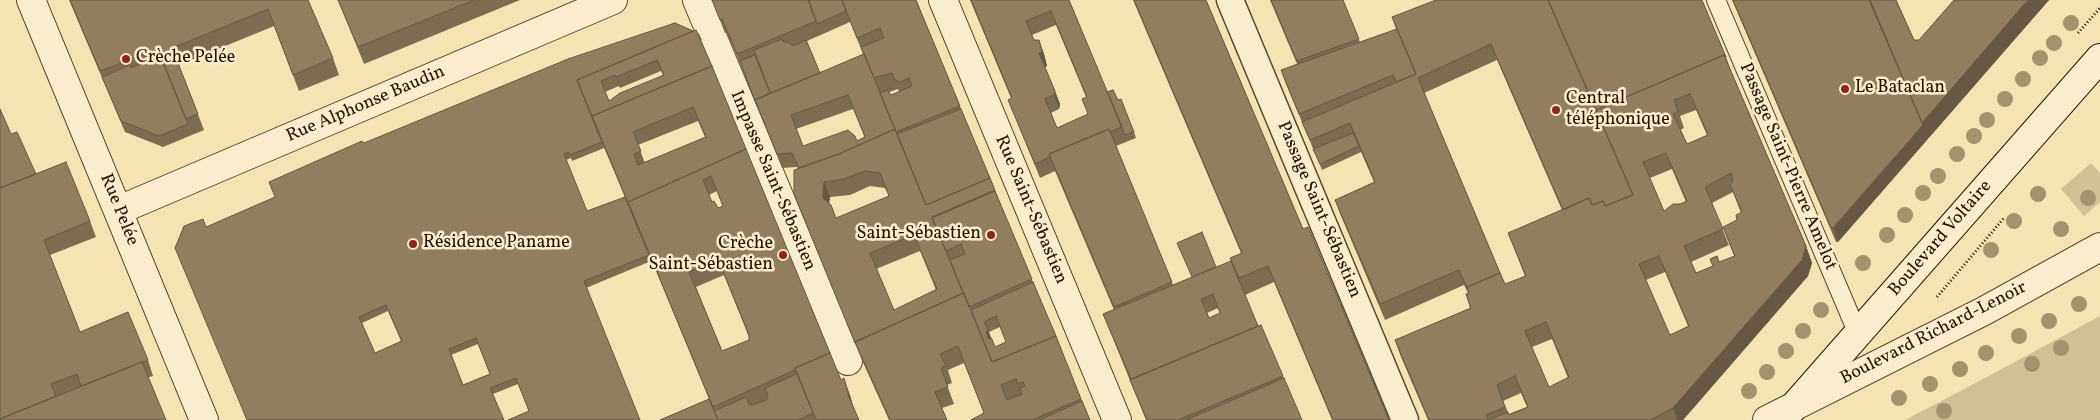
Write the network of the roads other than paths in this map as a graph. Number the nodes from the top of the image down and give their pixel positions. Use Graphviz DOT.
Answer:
graph roads {
  1 [pos="31,0"];
  2 [pos="613,0"];
  3 [pos="697,0"];
  4 [pos="943,0"];
  5 [pos="1230,0"];
  6 [pos="1716,0"];
  7 [pos="2100,58"];
  8 [pos="119,210"];
  9 [pos="2100,247"];
  10 [pos="1858,334"];
  11 [pos="848,362"];
  12 [pos="1788,413"];
  13 [pos="204,420"];
  14 [pos="1117,420"];
  15 [pos="1405,420"];
  16 [pos="1767,420"];
  1 -- 8 [label="street, Rue Pelée"];
  2 -- 8 [label="street, Rue Alphonse Baudin"];
  3 -- 11 [label="street, Impasse Saint-Sébastien"];
  4 -- 14 [label="street, Rue Saint-Sébastien"];
  5 -- 15 [label="street, Passage Saint-Sébastien"];
  6 -- 10 [label="lane, Passage Saint-Pierre Amelot"];
  7 -- 10 [label="street, Boulevard Voltaire"];
  8 -- 13 [label="street, Rue Pelée"];
  9 -- 12 [label="street, Boulevard Richard-Lenoir"];
  10 -- 12 [label="street, Boulevard Voltaire"];
  12 -- 16 [label="street, Boulevard Richard-Lenoir"];
}
